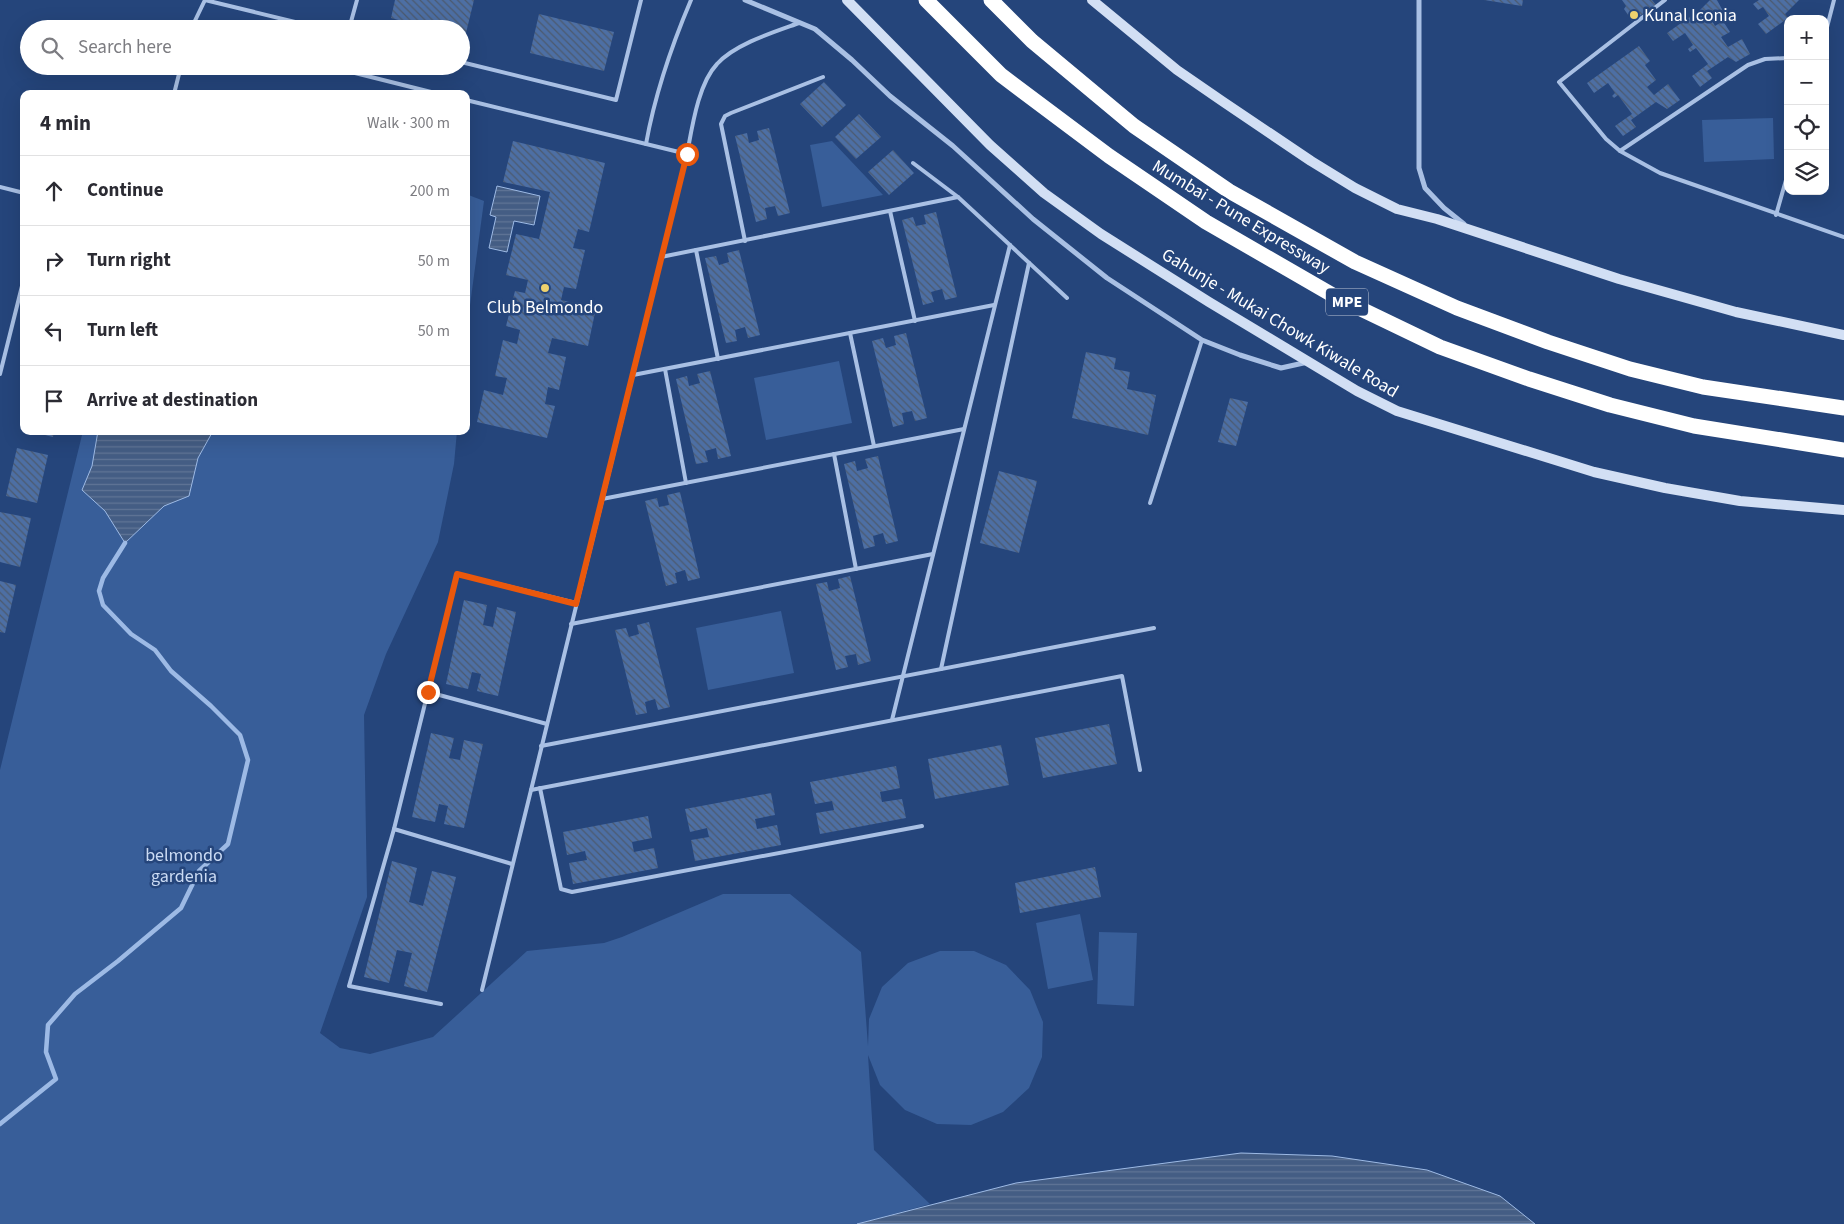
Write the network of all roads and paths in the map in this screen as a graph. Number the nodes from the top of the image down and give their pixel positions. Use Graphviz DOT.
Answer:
graph roads {
  1 [pos="205,0"];
  2 [pos="357,0"];
  3 [pos="641,0"];
  4 [pos="691,0"];
  5 [pos="745,0"];
  6 [pos="847,0"];
  7 [pos="926,0"];
  8 [pos="990,0"];
  9 [pos="1092,0"];
  10 [pos="1419,0"];
  11 [pos="1665,0"];
  12 [pos="1834,0"];
  13 [pos="1829,19"];
  14 [pos="195,20"];
  15 [pos="287,20"];
  16 [pos="351,20"];
  17 [pos="799,23"];
  18 [pos="1784,58"];
  19 [pos="470,64"];
  20 [pos="179,75"];
  21 [pos="366,75"];
  22 [pos="823,77"];
  23 [pos="175,90"];
  24 [pos="424,90"];
  25 [pos="470,101"];
  26 [pos="646,144"];
  27 [pos="1620,151"];
  28 [pos="687,154"];
  29 [pos="913,163"];
  30 [pos="0,187"];
  31 [pos="1784,188"];
  32 [pos="20,192"];
  33 [pos="958,197"];
  34 [pos="890,211"];
  35 [pos="1776,215"];
  36 [pos="1472,232"];
  37 [pos="1844,238"];
  38 [pos="746,241"];
  39 [pos="1010,245"];
  40 [pos="696,250"];
  41 [pos="661,257"];
  42 [pos="1029,263"];
  43 [pos="20,294"];
  44 [pos="1067,298"];
  45 [pos="994,305"];
  46 [pos="915,321"];
  47 [pos="850,333"];
  48 [pos="1844,336"];
  49 [pos="1202,340"];
  50 [pos="718,359"];
  51 [pos="1308,362"];
  52 [pos="665,369"];
  53 [pos="0,374"];
  54 [pos="633,375"];
  55 [pos="1844,408"];
  56 [pos="964,429"];
  57 [pos="874,446"];
  58 [pos="1844,450"];
  59 [pos="834,454"];
  60 [pos="686,483"];
  61 [pos="602,498"];
  62 [pos="1150,503"];
  63 [pos="1844,510"];
  64 [pos="933,554"];
  65 [pos="856,569"];
  66 [pos="576,604"];
  67 [pos="571,624"];
  68 [pos="1154,628"];
  69 [pos="941,669"];
  70 [pos="903,676"];
  71 [pos="428,692"];
  72 [pos="892,720"];
  73 [pos="547,724"];
  74 [pos="541,746"];
  75 [pos="1140,770"];
  76 [pos="540,788"];
  77 [pos="531,790"];
  78 [pos="922,826"];
  79 [pos="394,830"];
  80 [pos="512,864"];
  81 [pos="482,990"];
  82 [pos="441,1004"];
  1 -- 14 [label="lane"];
  1 -- 15 [label="lane"];
  2 -- 16 [label="lane"];
  3 -- 19 [label="lane"];
  4 -- 26 [label="lane"];
  5 -- 17 [label="street"];
  6 -- 51 [label="street, Gahunje - Mukai Chowk Kiwale Road"];
  7 -- 58 [label="highway, Mumbai - Pune Expressway / MPE"];
  8 -- 55 [label="highway, Mumbai - Pune Expressway / MPE"];
  9 -- 36 [label="street"];
  10 -- 36 [label="street"];
  11 -- 27 [label="lane"];
  12 -- 13 [label="lane"];
  17 -- 28 [label="lane"];
  17 -- 49 [label="street"];
  18 -- 27 [label="lane"];
  20 -- 23 [label="lane"];
  21 -- 24 [label="lane"];
  22 -- 38 [label="lane"];
  25 -- 26 [label="lane"];
  26 -- 28 [label="lane"];
  27 -- 35 [label="lane"];
  28 -- 41 [label="lane"];
  29 -- 33 [label="lane"];
  30 -- 32 [label="lane"];
  31 -- 35 [label="lane"];
  33 -- 34 [label="lane"];
  33 -- 39 [label="lane"];
  34 -- 38 [label="lane"];
  34 -- 46 [label="lane"];
  35 -- 37 [label="lane"];
  36 -- 48 [label="street"];
  38 -- 40 [label="lane"];
  39 -- 42 [label="lane"];
  39 -- 45 [label="lane"];
  40 -- 41 [label="lane"];
  40 -- 50 [label="lane"];
  41 -- 54 [label="lane"];
  42 -- 44 [label="lane"];
  42 -- 69 [label="lane"];
  43 -- 53 [label="lane"];
  45 -- 46 [label="lane"];
  45 -- 56 [label="lane"];
  46 -- 47 [label="lane"];
  47 -- 50 [label="lane"];
  47 -- 57 [label="lane"];
  49 -- 51 [label="street"];
  49 -- 62 [label="lane"];
  50 -- 52 [label="lane"];
  51 -- 63 [label="street, Gahunje - Mukai Chowk Kiwale Road"];
  52 -- 54 [label="lane"];
  52 -- 60 [label="lane"];
  54 -- 61 [label="lane"];
  56 -- 57 [label="lane"];
  56 -- 64 [label="lane"];
  57 -- 59 [label="lane"];
  59 -- 60 [label="lane"];
  59 -- 65 [label="lane"];
  60 -- 61 [label="lane"];
  61 -- 66 [label="lane"];
  64 -- 65 [label="lane"];
  64 -- 70 [label="lane"];
  65 -- 67 [label="lane"];
  66 -- 67 [label="lane"];
  66 -- 71 [label="lane"];
  67 -- 73 [label="lane"];
  68 -- 69 [label="lane"];
  69 -- 70 [label="lane"];
  70 -- 72 [label="lane"];
  70 -- 74 [label="lane"];
  71 -- 73 [label="lane"];
  71 -- 79 [label="lane"];
  72 -- 75 [label="lane"];
  72 -- 76 [label="lane"];
  73 -- 74 [label="lane"];
  74 -- 77 [label="lane"];
  76 -- 77 [label="lane"];
  76 -- 78 [label="lane"];
  77 -- 80 [label="lane"];
  79 -- 80 [label="lane"];
  79 -- 82 [label="lane"];
  80 -- 81 [label="lane"];
}
